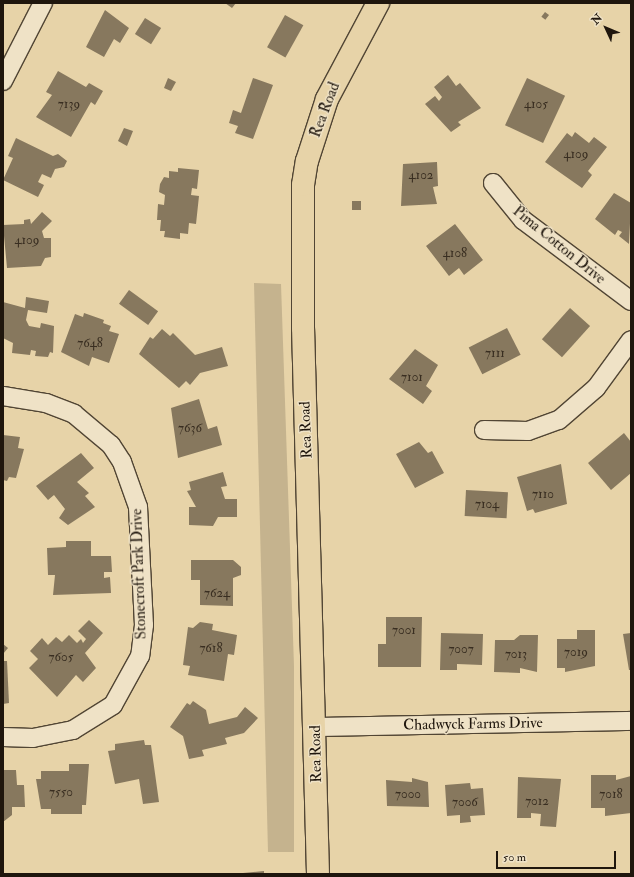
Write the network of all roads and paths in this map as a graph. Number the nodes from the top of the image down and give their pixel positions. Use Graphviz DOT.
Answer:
graph roads {
  1 [pos="44,3"];
  2 [pos="378,3"];
  3 [pos="3,81"];
  4 [pos="493,183"];
  5 [pos="631,301"];
  6 [pos="631,340"];
  7 [pos="3,396"];
  8 [pos="484,430"];
  9 [pos="631,721"];
  10 [pos="315,726"];
  11 [pos="3,737"];
  12 [pos="318,874"];
  1 -- 3 [label="street"];
  2 -- 10 [label="main road, Rea Road"];
  4 -- 5 [label="street, Pima Cotton Drive"];
  6 -- 8 [label="street"];
  7 -- 11 [label="street, Stonecroft Park Drive"];
  9 -- 10 [label="street, Chadwyck Farms Drive"];
  10 -- 12 [label="main road, Rea Road"];
}
